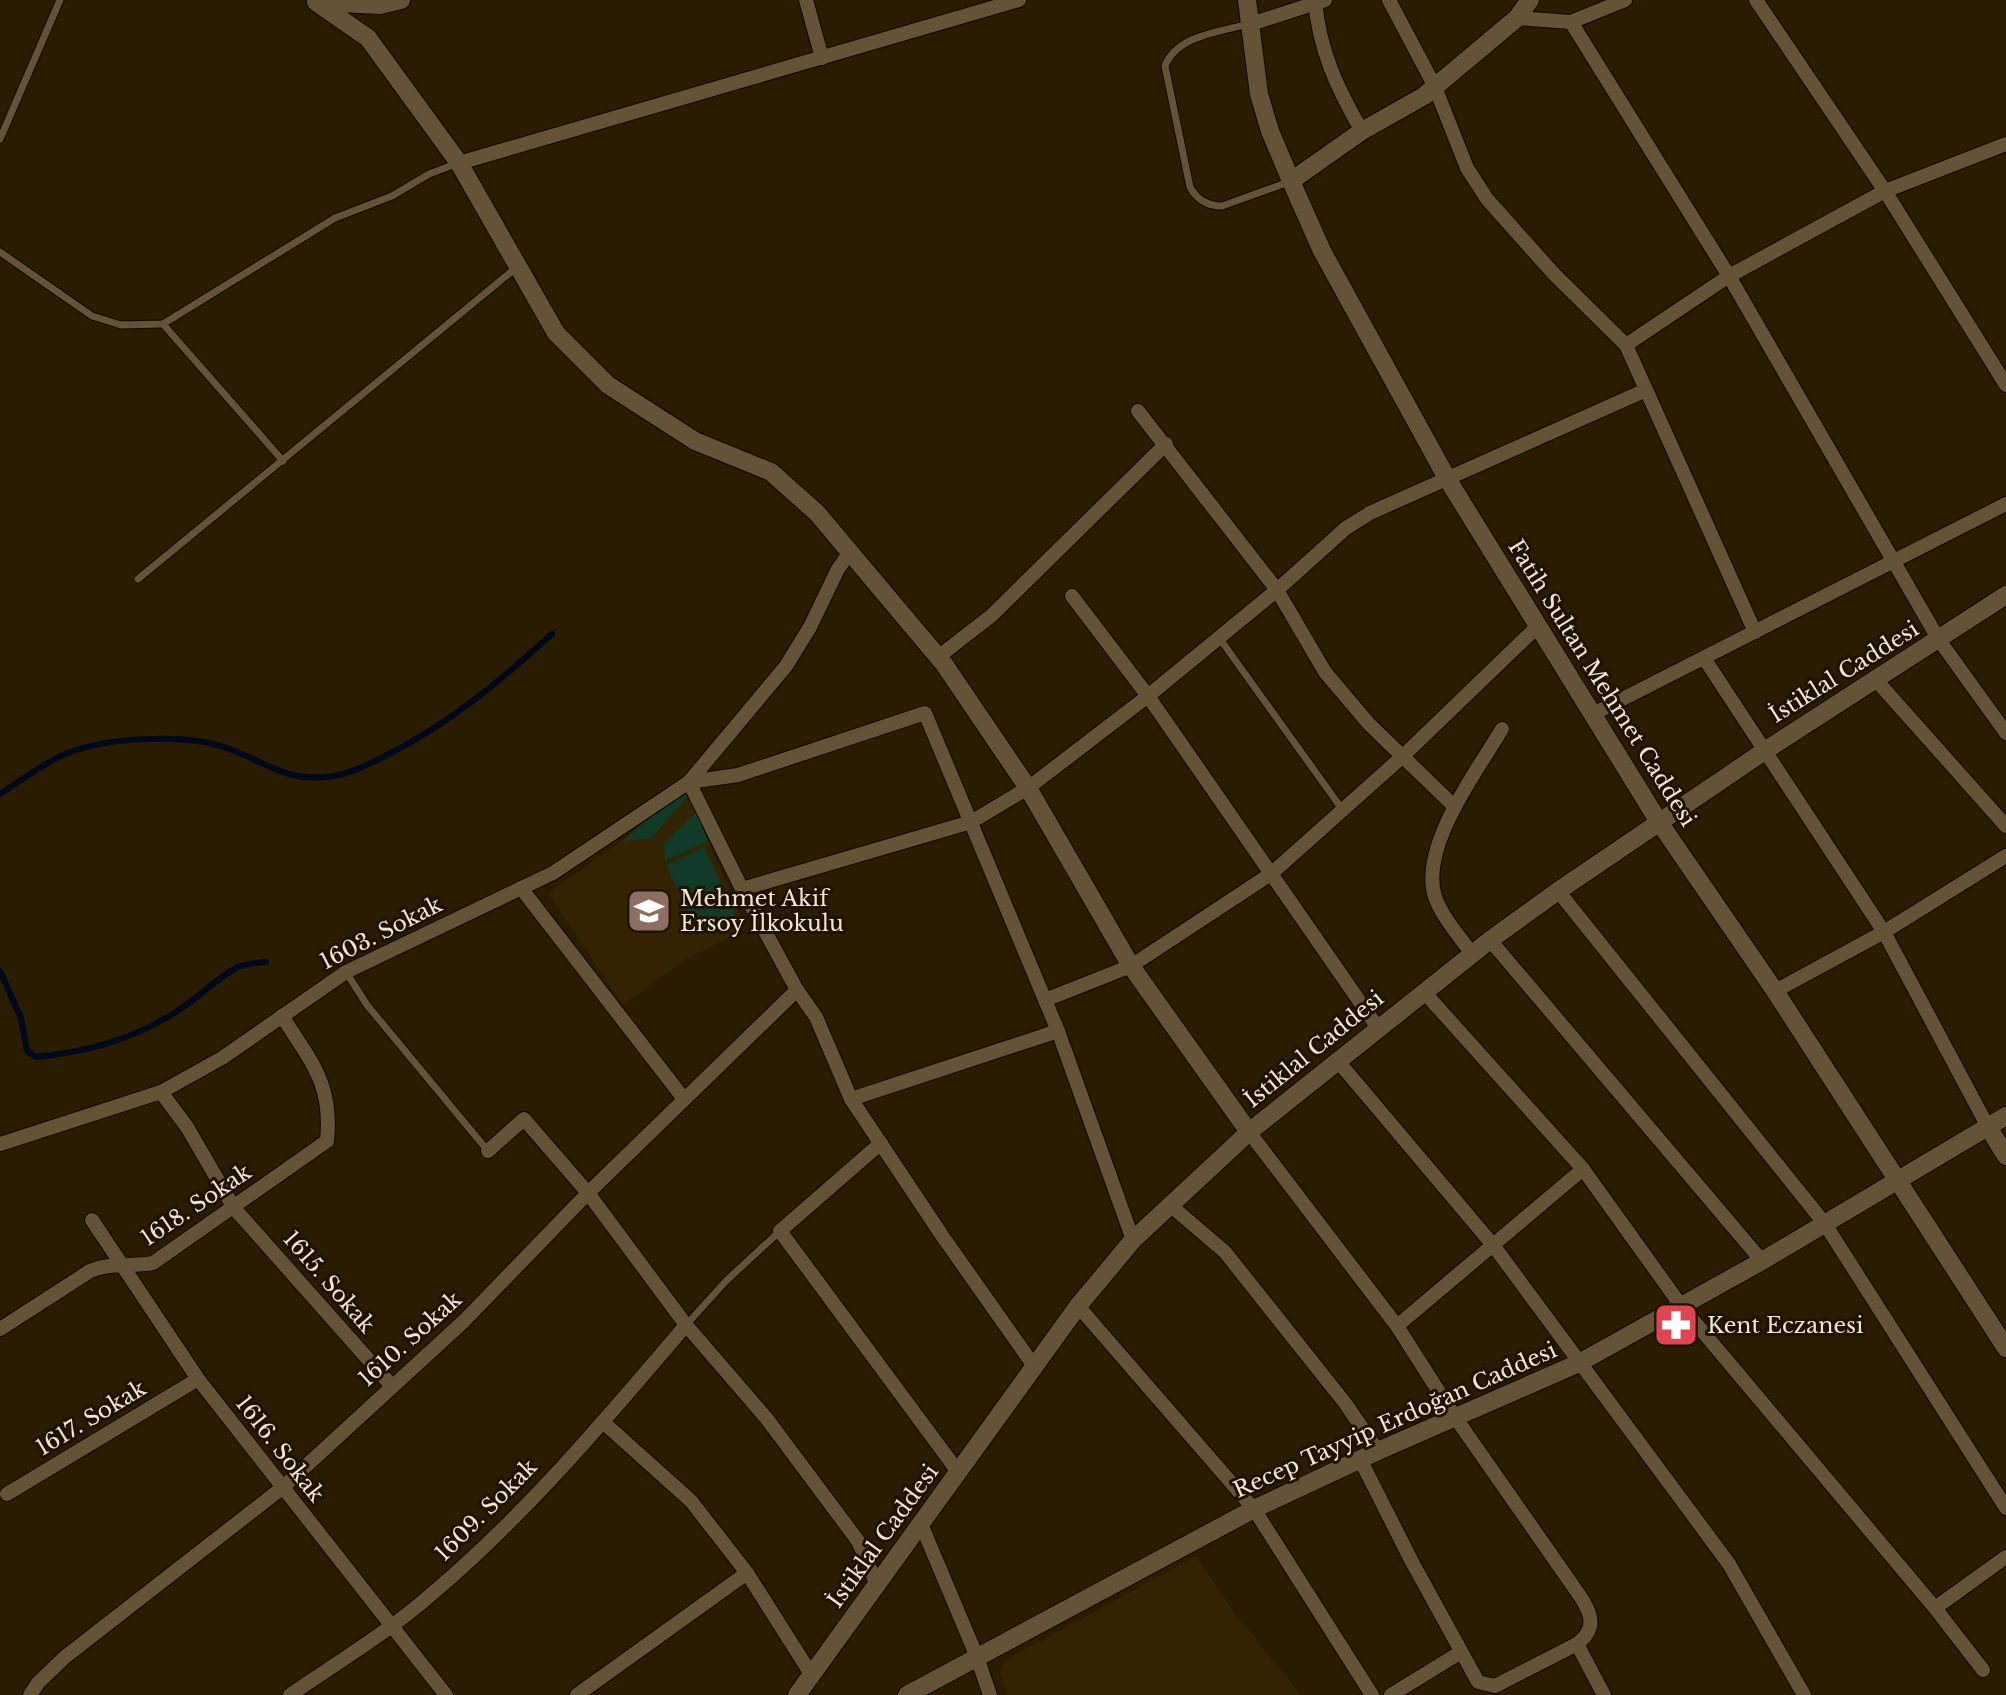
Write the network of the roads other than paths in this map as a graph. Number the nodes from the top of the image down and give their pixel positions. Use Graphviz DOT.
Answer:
graph roads {
  1 [pos="60,0"];
  2 [pos="401,0"];
  3 [pos="806,0"];
  4 [pos="1019,0"];
  5 [pos="1247,0"];
  6 [pos="1389,0"];
  7 [pos="1530,0"];
  8 [pos="1625,0"];
  9 [pos="1756,0"];
  10 [pos="312,1"];
  11 [pos="1318,1"];
  12 [pos="380,3"];
  13 [pos="1517,18"];
  14 [pos="1571,22"];
  15 [pos="1251,24"];
  16 [pos="822,58"];
  17 [pos="1435,87"];
  18 [pos="1362,131"];
  19 [pos="0,139"];
  20 [pos="2006,144"];
  21 [pos="459,163"];
  22 [pos="1291,181"];
  23 [pos="1885,191"];
  24 [pos="0,252"];
  25 [pos="519,266"];
  26 [pos="1729,276"];
  27 [pos="163,324"];
  28 [pos="1626,345"];
  29 [pos="2006,385"];
  30 [pos="1646,390"];
  31 [pos="1138,411"];
  32 [pos="1166,444"];
  33 [pos="283,461"];
  34 [pos="1448,480"];
  35 [pos="2006,504"];
  36 [pos="850,552"];
  37 [pos="1893,561"];
  38 [pos="138,579"];
  39 [pos="1277,590"];
  40 [pos="2006,595"];
  41 [pos="1072,596"];
  42 [pos="1538,626"];
  43 [pos="1755,632"];
  44 [pos="1220,639"];
  45 [pos="1939,640"];
  46 [pos="938,657"];
  47 [pos="1704,658"];
  48 [pos="1876,680"];
  49 [pos="1148,696"];
  50 [pos="1593,714"];
  51 [pos="1502,729"];
  52 [pos="2006,733"];
  53 [pos="1763,752"];
  54 [pos="1403,756"];
  55 [pos="689,782"];
  56 [pos="1028,788"];
  57 [pos="1455,807"];
  58 [pos="1343,810"];
  59 [pos="971,822"];
  60 [pos="1659,822"];
  61 [pos="2006,826"];
  62 [pos="2006,856"];
  63 [pos="1272,873"];
  64 [pos="521,888"];
  65 [pos="742,889"];
  66 [pos="1558,891"];
  67 [pos="1884,932"];
  68 [pos="1490,940"];
  69 [pos="1472,954"];
  70 [pos="1131,966"];
  71 [pos="346,972"];
  72 [pos="797,990"];
  73 [pos="1775,991"];
  74 [pos="1424,992"];
  75 [pos="1045,1000"];
  76 [pos="282,1016"];
  77 [pos="1378,1028"];
  78 [pos="1058,1031"];
  79 [pos="1337,1060"];
  80 [pos="161,1092"];
  81 [pos="684,1099"];
  82 [pos="851,1099"];
  83 [pos="2006,1116"];
  84 [pos="1988,1127"];
  85 [pos="1249,1132"];
  86 [pos="881,1143"];
  87 [pos="0,1144"];
  88 [pos="488,1151"];
  89 [pos="2006,1156"];
  90 [pos="1583,1169"];
  91 [pos="1897,1180"];
  92 [pos="588,1193"];
  93 [pos="1170,1205"];
  94 [pos="234,1208"];
  95 [pos="92,1220"];
  96 [pos="1825,1224"];
  97 [pos="780,1231"];
  98 [pos="1133,1240"];
  99 [pos="1493,1245"];
  100 [pos="1762,1261"];
  101 [pos="122,1265"];
  102 [pos="1078,1306"];
  103 [pos="1682,1307"];
  104 [pos="686,1325"];
  105 [pos="1397,1326"];
  106 [pos="0,1329"];
  107 [pos="2006,1348"];
  108 [pos="1579,1363"];
  109 [pos="1034,1366"];
  110 [pos="198,1379"];
  111 [pos="391,1385"];
  112 [pos="1455,1417"];
  113 [pos="603,1422"];
  114 [pos="1378,1451"];
  115 [pos="1360,1459"];
  116 [pos="959,1473"];
  117 [pos="282,1488"];
  118 [pos="7,1494"];
  119 [pos="2006,1508"];
  120 [pos="1254,1509"];
  121 [pos="921,1524"];
  122 [pos="2006,1557"];
  123 [pos="747,1573"];
  124 [pos="877,1585"];
  125 [pos="1935,1608"];
  126 [pos="392,1625"];
  127 [pos="1577,1644"];
  128 [pos="1461,1652"];
  129 [pos="977,1657"];
  130 [pos="1983,1670"];
  131 [pos="811,1674"];
  132 [pos="30,1695"];
  133 [pos="290,1695"];
  134 [pos="446,1695"];
  135 [pos="577,1695"];
  136 [pos="797,1695"];
  137 [pos="907,1695"];
  138 [pos="990,1695"];
  139 [pos="1372,1695"];
  140 [pos="1391,1695"];
  141 [pos="1604,1695"];
  142 [pos="1804,1695"];
  1 -- 19 [label="lane"];
  2 -- 12 [label="street"];
  3 -- 16 [label="street"];
  4 -- 16 [label="street"];
  5 -- 15 [label="street, Fatih Sultan Mehmet Caddesi"];
  6 -- 17 [label="street"];
  7 -- 13 [label="street"];
  8 -- 14 [label="street"];
  9 -- 23 [label="street"];
  10 -- 12 [label="street"];
  10 -- 21 [label="street"];
  11 -- 15 [label="street"];
  11 -- 18 [label="street"];
  13 -- 14 [label="street"];
  13 -- 17 [label="street"];
  14 -- 26 [label="street"];
  15 -- 22 [label="street, Fatih Sultan Mehmet Caddesi"];
  15 -- 22 [label="lane"];
  16 -- 21 [label="street"];
  17 -- 18 [label="street"];
  17 -- 28 [label="street"];
  18 -- 22 [label="street"];
  20 -- 23 [label="street"];
  21 -- 25 [label="street"];
  21 -- 27 [label="lane"];
  22 -- 34 [label="street, Fatih Sultan Mehmet Caddesi"];
  23 -- 26 [label="street"];
  23 -- 29 [label="street"];
  24 -- 27 [label="lane"];
  25 -- 33 [label="lane"];
  25 -- 36 [label="street"];
  26 -- 28 [label="street"];
  26 -- 37 [label="street"];
  27 -- 33 [label="lane"];
  28 -- 30 [label="street"];
  30 -- 34 [label="street"];
  30 -- 43 [label="street"];
  31 -- 32 [label="street"];
  32 -- 39 [label="street"];
  32 -- 46 [label="street"];
  33 -- 38 [label="lane"];
  34 -- 39 [label="street"];
  34 -- 42 [label="street, Fatih Sultan Mehmet Caddesi"];
  35 -- 37 [label="street"];
  36 -- 46 [label="street"];
  36 -- 55 [label="street"];
  37 -- 43 [label="street"];
  37 -- 45 [label="street"];
  39 -- 44 [label="street"];
  39 -- 54 [label="street"];
  40 -- 45 [label="street, İstiklal Caddesi"];
  41 -- 49 [label="street"];
  42 -- 50 [label="street, Fatih Sultan Mehmet Caddesi"];
  42 -- 54 [label="street"];
  43 -- 47 [label="street"];
  44 -- 49 [label="street"];
  44 -- 58 [label="lane"];
  45 -- 48 [label="street, İstiklal Caddesi"];
  45 -- 52 [label="street"];
  46 -- 56 [label="street"];
  47 -- 50 [label="street"];
  47 -- 53 [label="street"];
  48 -- 53 [label="street, İstiklal Caddesi"];
  48 -- 61 [label="street"];
  49 -- 56 [label="street"];
  49 -- 63 [label="street"];
  50 -- 60 [label="street, Fatih Sultan Mehmet Caddesi"];
  51 -- 57 [label="street"];
  53 -- 60 [label="street, İstiklal Caddesi"];
  53 -- 67 [label="street"];
  54 -- 57 [label="street"];
  54 -- 58 [label="street"];
  55 -- 59 [label="street"];
  55 -- 64 [label="street, 1603. Sokak"];
  55 -- 65 [label="street"];
  56 -- 59 [label="street"];
  56 -- 70 [label="street"];
  57 -- 69 [label="street"];
  58 -- 63 [label="street"];
  59 -- 65 [label="street"];
  59 -- 75 [label="street"];
  60 -- 66 [label="street, İstiklal Caddesi"];
  60 -- 73 [label="street, Fatih Sultan Mehmet Caddesi"];
  62 -- 67 [label="street"];
  63 -- 70 [label="street"];
  63 -- 77 [label="street"];
  64 -- 71 [label="street, 1603. Sokak"];
  64 -- 81 [label="street"];
  65 -- 72 [label="street"];
  66 -- 68 [label="street, İstiklal Caddesi"];
  66 -- 96 [label="street"];
  67 -- 73 [label="street"];
  67 -- 84 [label="street"];
  68 -- 69 [label="street, İstiklal Caddesi"];
  68 -- 100 [label="street"];
  69 -- 74 [label="street, İstiklal Caddesi"];
  70 -- 75 [label="street"];
  70 -- 85 [label="street"];
  71 -- 76 [label="street, 1603. Sokak"];
  71 -- 88 [label="lane"];
  72 -- 81 [label="street, 1610. Sokak"];
  72 -- 82 [label="street"];
  73 -- 91 [label="street, Fatih Sultan Mehmet Caddesi"];
  74 -- 77 [label="street, İstiklal Caddesi"];
  74 -- 90 [label="street"];
  75 -- 78 [label="street"];
  76 -- 80 [label="street, 1603. Sokak"];
  76 -- 94 [label="street, 1618. Sokak"];
  77 -- 79 [label="street, İstiklal Caddesi"];
  78 -- 82 [label="street"];
  78 -- 98 [label="street"];
  79 -- 85 [label="street, İstiklal Caddesi"];
  79 -- 99 [label="street"];
  80 -- 87 [label="street, 1603. Sokak"];
  80 -- 94 [label="street, 1615. Sokak"];
  81 -- 92 [label="street, 1610. Sokak"];
  82 -- 86 [label="street"];
  83 -- 84 [label="street, Recep Tayyip Erdoğan Caddesi"];
  84 -- 89 [label="street"];
  84 -- 91 [label="street, Recep Tayyip Erdoğan Caddesi"];
  85 -- 93 [label="street, İstiklal Caddesi"];
  85 -- 105 [label="street"];
  86 -- 97 [label="street"];
  86 -- 109 [label="street"];
  88 -- 92 [label="street"];
  90 -- 99 [label="street"];
  90 -- 103 [label="street"];
  91 -- 96 [label="street, Recep Tayyip Erdoğan Caddesi"];
  91 -- 107 [label="street, Fatih Sultan Mehmet Caddesi"];
  92 -- 104 [label="street"];
  92 -- 111 [label="street, 1610. Sokak"];
  93 -- 98 [label="street, İstiklal Caddesi"];
  93 -- 114 [label="street"];
  94 -- 101 [label="street, 1618. Sokak"];
  94 -- 111 [label="street, 1615. Sokak"];
  95 -- 101 [label="street, 1616. Sokak"];
  96 -- 100 [label="street, Recep Tayyip Erdoğan Caddesi"];
  96 -- 119 [label="street"];
  97 -- 104 [label="lane"];
  97 -- 116 [label="street"];
  98 -- 102 [label="street, İstiklal Caddesi"];
  99 -- 105 [label="street"];
  99 -- 108 [label="street"];
  100 -- 103 [label="street, Recep Tayyip Erdoğan Caddesi"];
  101 -- 106 [label="street, 1618. Sokak"];
  101 -- 110 [label="street, 1616. Sokak"];
  102 -- 109 [label="street, İstiklal Caddesi"];
  102 -- 120 [label="street"];
  103 -- 108 [label="street, Recep Tayyip Erdoğan Caddesi"];
  103 -- 125 [label="street"];
  104 -- 113 [label="street, 1609. Sokak"];
  104 -- 124 [label="street"];
  105 -- 112 [label="street"];
  108 -- 112 [label="street, Recep Tayyip Erdoğan Caddesi"];
  108 -- 142 [label="street"];
  109 -- 116 [label="street, İstiklal Caddesi"];
  110 -- 117 [label="street, 1616. Sokak"];
  110 -- 118 [label="street, 1617. Sokak"];
  111 -- 117 [label="street, 1610. Sokak"];
  112 -- 114 [label="street, Recep Tayyip Erdoğan Caddesi"];
  112 -- 127 [label="street"];
  113 -- 123 [label="street"];
  113 -- 126 [label="street, 1609. Sokak"];
  114 -- 115 [label="street, Recep Tayyip Erdoğan Caddesi"];
  115 -- 120 [label="street, Recep Tayyip Erdoğan Caddesi"];
  115 -- 128 [label="street"];
  116 -- 121 [label="street, İstiklal Caddesi"];
  117 -- 126 [label="street, 1616. Sokak"];
  117 -- 132 [label="street, 1610. Sokak"];
  120 -- 129 [label="street, Recep Tayyip Erdoğan Caddesi"];
  120 -- 139 [label="street"];
  121 -- 124 [label="street, İstiklal Caddesi"];
  121 -- 129 [label="street"];
  122 -- 125 [label="street"];
  123 -- 131 [label="street"];
  123 -- 135 [label="street"];
  124 -- 131 [label="street, İstiklal Caddesi"];
  125 -- 130 [label="street"];
  126 -- 133 [label="street, 1609. Sokak"];
  126 -- 134 [label="street, 1616. Sokak"];
  127 -- 128 [label="street"];
  127 -- 141 [label="street"];
  128 -- 140 [label="street"];
  129 -- 137 [label="street, Recep Tayyip Erdoğan Caddesi"];
  129 -- 138 [label="street"];
  131 -- 136 [label="street, İstiklal Caddesi"];
}
